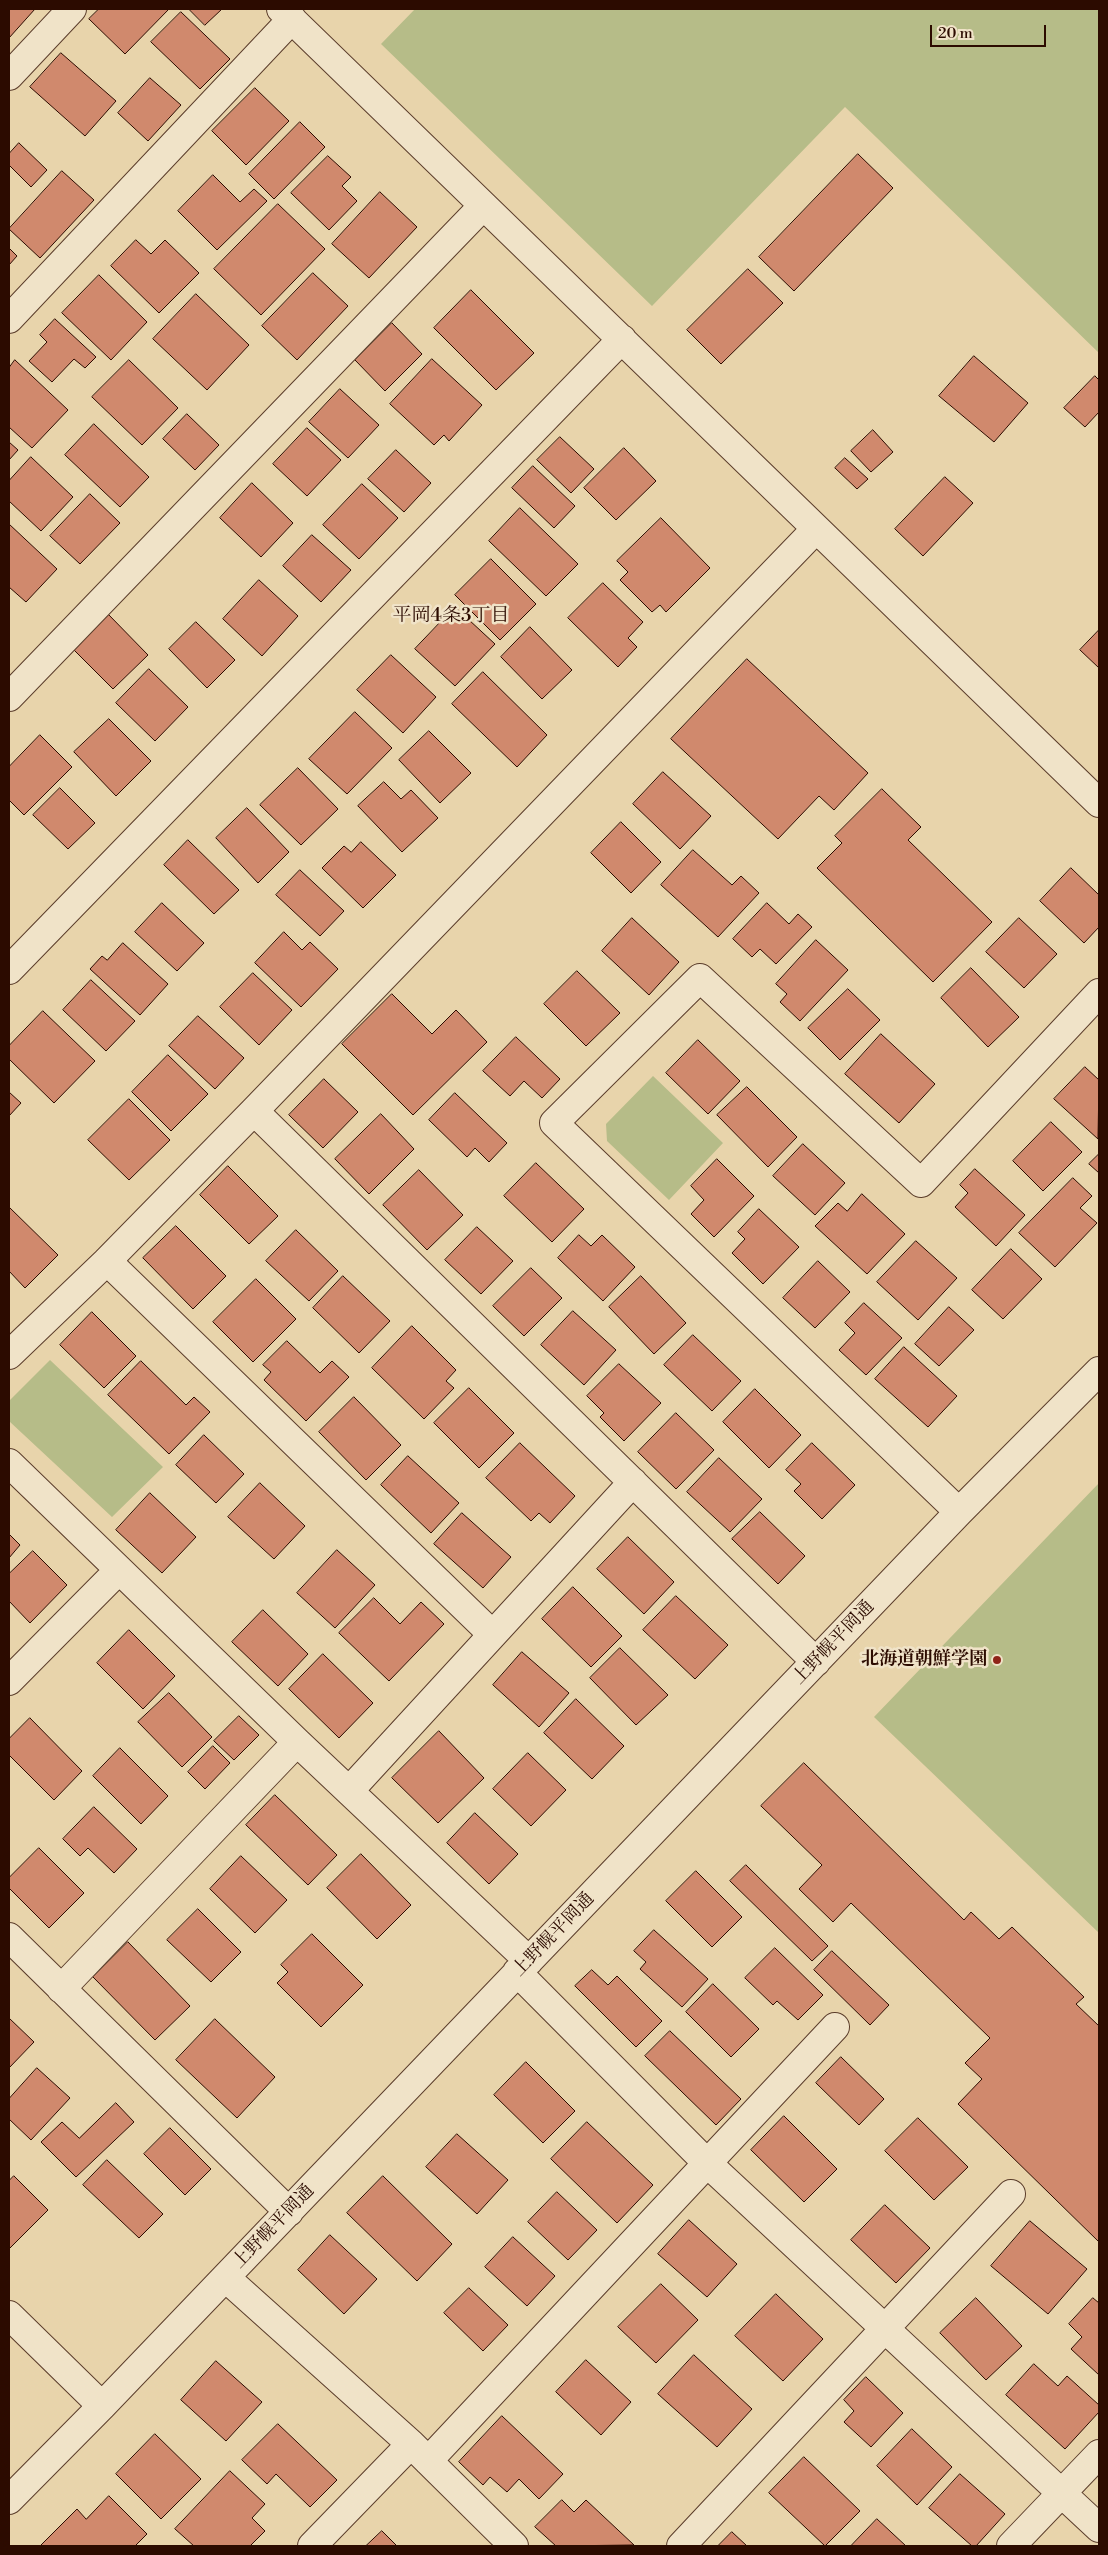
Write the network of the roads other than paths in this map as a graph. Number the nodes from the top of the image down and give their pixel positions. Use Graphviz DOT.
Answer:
graph roads {
  1 [pos="72,9"];
  2 [pos="286,14"];
  3 [pos="9,76"];
  4 [pos="483,206"];
  5 [pos="9,319"];
  6 [pos="622,338"];
  7 [pos="816,529"];
  8 [pos="9,697"];
  9 [pos="1099,803"];
  10 [pos="9,970"];
  11 [pos="1099,993"];
  12 [pos="254,1111"];
  13 [pos="107,1261"];
  14 [pos="9,1355"];
  15 [pos="1099,1371"];
  16 [pos="9,1463"];
  17 [pos="632,1482"];
  18 [pos="959,1512"];
  19 [pos="119,1570"];
  20 [pos="492,1634"];
  21 [pos="816,1662"];
  22 [pos="9,1681"];
  23 [pos="297,1742"];
  24 [pos="349,1791"];
  25 [pos="9,1937"];
  26 [pos="523,1966"];
  27 [pos="60,1989"];
  28 [pos="835,2027"];
  29 [pos="706,2162"];
  30 [pos="1011,2194"];
  31 [pos="289,2212"];
  32 [pos="226,2278"];
  33 [pos="9,2315"];
  34 [pos="886,2327"];
  35 [pos="102,2406"];
  36 [pos="420,2452"];
  37 [pos="1099,2454"];
  38 [pos="1063,2493"];
  39 [pos="9,2500"];
  40 [pos="1099,2528"];
  41 [pos="312,2546"];
  42 [pos="514,2546"];
  43 [pos="681,2546"];
  44 [pos="1011,2546"];
  1 -- 3 [label="street"];
  2 -- 4 [label="street"];
  2 -- 5 [label="street"];
  4 -- 6 [label="street"];
  4 -- 8 [label="street"];
  6 -- 7 [label="street"];
  6 -- 10 [label="street"];
  7 -- 9 [label="street"];
  7 -- 12 [label="street"];
  11 -- 18 [label="street"];
  12 -- 13 [label="street"];
  12 -- 17 [label="street"];
  13 -- 14 [label="street"];
  13 -- 20 [label="street"];
  15 -- 18 [label="street, 上野幌平岡通"];
  16 -- 19 [label="street"];
  17 -- 20 [label="street"];
  17 -- 21 [label="street"];
  18 -- 21 [label="street, 上野幌平岡通"];
  19 -- 22 [label="street"];
  19 -- 23 [label="street"];
  20 -- 24 [label="street"];
  21 -- 26 [label="street, 上野幌平岡通"];
  23 -- 24 [label="street"];
  23 -- 27 [label="street"];
  24 -- 26 [label="street"];
  25 -- 27 [label="street"];
  26 -- 29 [label="street"];
  26 -- 31 [label="street, 上野幌平岡通"];
  27 -- 31 [label="street"];
  28 -- 29 [label="street"];
  29 -- 34 [label="street"];
  29 -- 36 [label="street"];
  30 -- 34 [label="street"];
  31 -- 32 [label="street, 上野幌平岡通"];
  32 -- 35 [label="street, 上野幌平岡通"];
  32 -- 36 [label="street"];
  33 -- 35 [label="street"];
  34 -- 38 [label="street"];
  34 -- 43 [label="street"];
  35 -- 39 [label="street, 上野幌平岡通"];
  36 -- 41 [label="street"];
  36 -- 42 [label="street"];
  37 -- 38 [label="street"];
  38 -- 40 [label="street"];
  38 -- 44 [label="street"];
}
